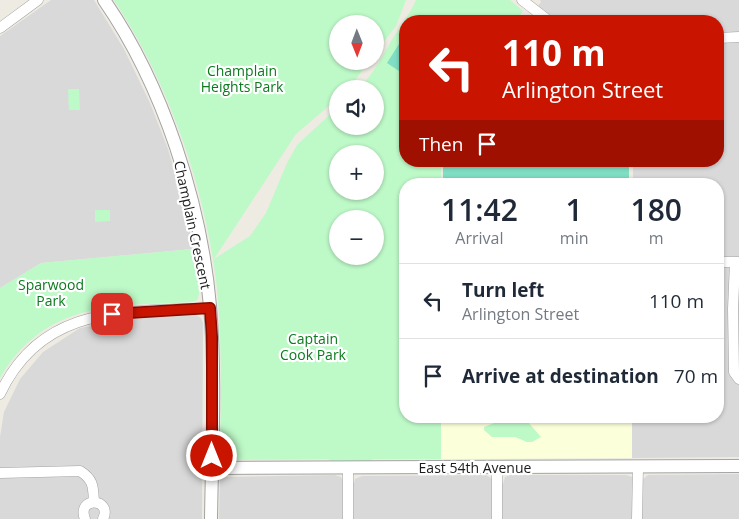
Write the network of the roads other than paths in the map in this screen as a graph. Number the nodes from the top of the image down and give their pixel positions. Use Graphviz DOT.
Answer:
graph roads {
  1 [pos="38,0"];
  2 [pos="104,0"];
  3 [pos="522,0"];
  4 [pos="541,15"];
  5 [pos="0,28"];
  6 [pos="739,37"];
  7 [pos="724,38"];
  8 [pos="724,262"];
  9 [pos="737,262"];
  10 [pos="210,308"];
  11 [pos="739,379"];
  12 [pos="0,394"];
  13 [pos="739,466"];
  14 [pos="497,467"];
  15 [pos="638,467"];
  16 [pos="212,468"];
  17 [pos="348,468"];
  18 [pos="0,473"];
  19 [pos="94,502"];
  20 [pos="85,519"];
  21 [pos="103,519"];
  22 [pos="211,519"];
  23 [pos="348,519"];
  24 [pos="497,519"];
  25 [pos="638,519"];
  1 -- 5 [label="street"];
  2 -- 10 [label="street, Champlain Crescent"];
  3 -- 4 [label="street"];
  6 -- 7 [label="street"];
  8 -- 9 [label="street"];
  9 -- 11 [label="street"];
  10 -- 12 [label="street"];
  10 -- 16 [label="street, Champlain Crescent"];
  13 -- 15 [label="street, East 54th Avenue"];
  14 -- 15 [label="street, East 54th Avenue"];
  14 -- 17 [label="street, East 54th Avenue"];
  14 -- 24 [label="street"];
  15 -- 25 [label="street"];
  16 -- 17 [label="street, East 54th Avenue"];
  16 -- 22 [label="street, Champlain Crescent"];
  17 -- 23 [label="street"];
  18 -- 19 [label="street"];
  19 -- 20 [label="street"];
  19 -- 21 [label="street"];
}
